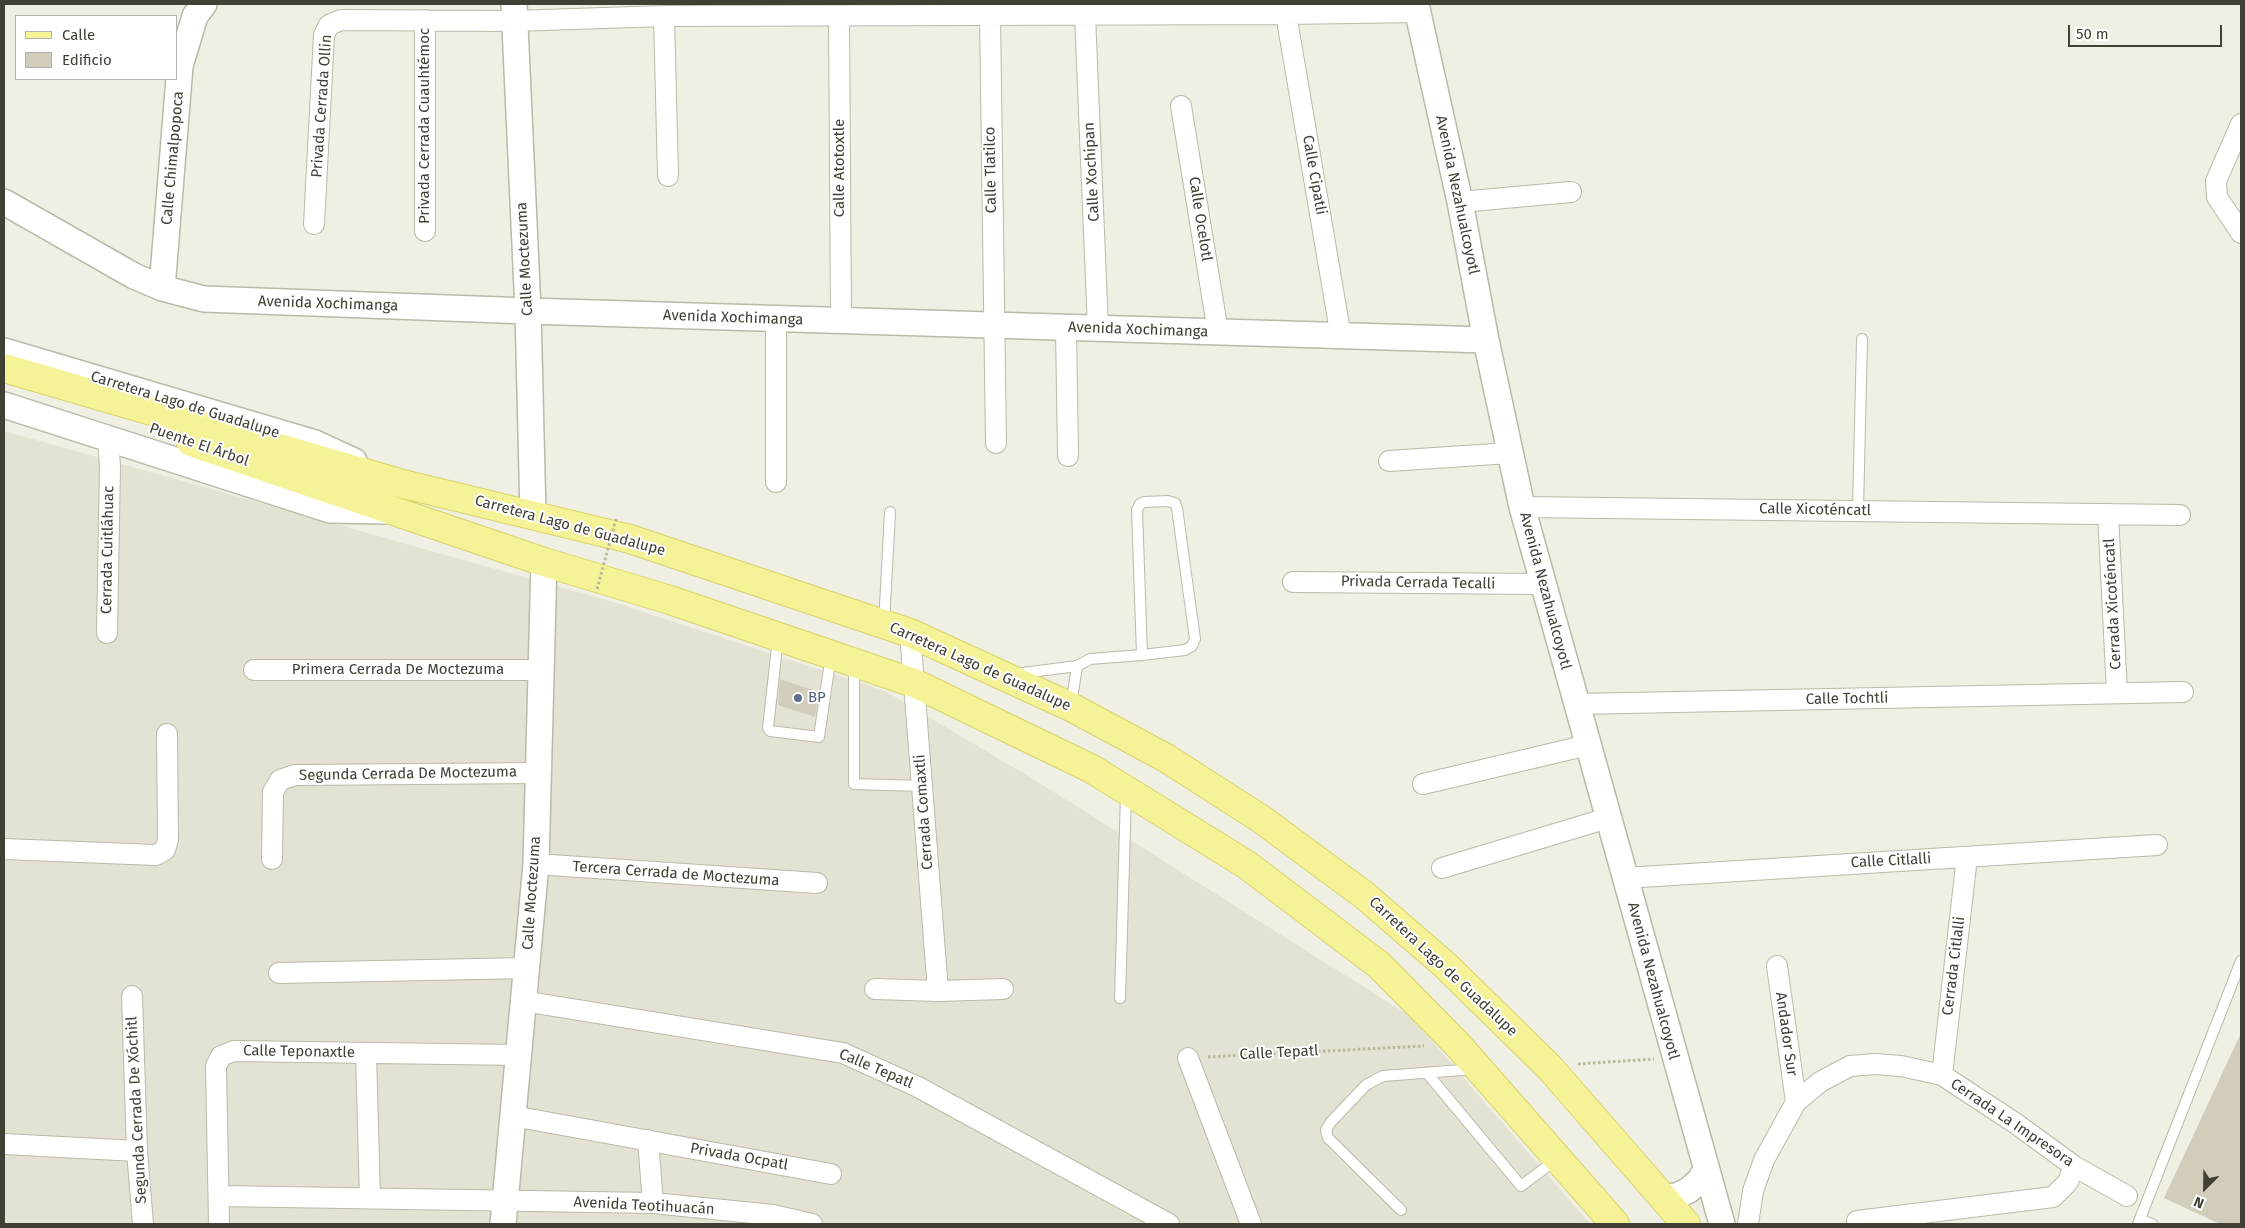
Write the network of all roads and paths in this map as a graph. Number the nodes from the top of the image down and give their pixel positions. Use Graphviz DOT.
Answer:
graph roads {
  1 [pos="203,5"];
  2 [pos="1417,8"];
  3 [pos="1021,9"];
  4 [pos="909,10"];
  5 [pos="514,12"];
  6 [pos="1286,14"];
  7 [pos="990,15"];
  8 [pos="1085,15"];
  9 [pos="664,16"];
  10 [pos="839,16"];
  11 [pos="425,20"];
  12 [pos="1181,106"];
  13 [pos="2241,124"];
  14 [pos="668,176"];
  15 [pos="1571,192"];
  16 [pos="4,202"];
  17 [pos="1460,202"];
  18 [pos="314,224"];
  19 [pos="425,231"];
  20 [pos="2241,233"];
  21 [pos="162,288"];
  22 [pos="528,311"];
  23 [pos="776,319"];
  24 [pos="841,321"];
  25 [pos="993,326"];
  26 [pos="1066,328"];
  27 [pos="1098,329"];
  28 [pos="1218,332"];
  29 [pos="1341,336"];
  30 [pos="1862,339"];
  31 [pos="1486,340"];
  32 [pos="4,351"];
  33 [pos="4,368"];
  34 [pos="4,383"];
  35 [pos="4,405"];
  36 [pos="108,440"];
  37 [pos="996,443"];
  38 [pos="1510,453"];
  39 [pos="1068,456"];
  40 [pos="1389,461"];
  41 [pos="285,462"];
  42 [pos="776,482"];
  43 [pos="399,483"];
  44 [pos="1522,507"];
  45 [pos="1858,510"];
  46 [pos="393,511"];
  47 [pos="890,512"];
  48 [pos="2108,514"];
  49 [pos="2180,514"];
  50 [pos="533,515"];
  51 [pos="616,519"];
  52 [pos="544,562"];
  53 [pos="1293,582"];
  54 [pos="1543,584"];
  55 [pos="597,589"];
  56 [pos="884,625"];
  57 [pos="107,633"];
  58 [pos="910,634"];
  59 [pos="778,637"];
  60 [pos="1142,655"];
  61 [pos="843,659"];
  62 [pos="1077,666"];
  63 [pos="254,670"];
  64 [pos="541,670"];
  65 [pos="1004,675"];
  66 [pos="914,683"];
  67 [pos="2183,692"];
  68 [pos="2117,693"];
  69 [pos="1576,704"];
  70 [pos="1071,707"];
  71 [pos="168,734"];
  72 [pos="1588,745"];
  73 [pos="538,773"];
  74 [pos="1422,784"];
  75 [pos="922,786"];
  76 [pos="1126,791"];
  77 [pos="1608,818"];
  78 [pos="2157,845"];
  79 [pos="4,849"];
  80 [pos="1967,857"];
  81 [pos="272,859"];
  82 [pos="536,864"];
  83 [pos="1442,868"];
  84 [pos="1625,878"];
  85 [pos="817,883"];
  86 [pos="2241,961"];
  87 [pos="1777,966"];
  88 [pos="526,968"];
  89 [pos="279,972"];
  90 [pos="875,989"];
  91 [pos="1002,989"];
  92 [pos="938,991"];
  93 [pos="132,996"];
  94 [pos="1120,998"];
  95 [pos="523,1001"];
  96 [pos="1457,1044"];
  97 [pos="366,1053"];
  98 [pos="519,1055"];
  99 [pos="1188,1058"];
  100 [pos="1675,1058"];
  101 [pos="1594,1062"];
  102 [pos="1479,1069"];
  103 [pos="1427,1073"];
  104 [pos="1942,1075"];
  105 [pos="1796,1102"];
  106 [pos="513,1116"];
  107 [pos="648,1140"];
  108 [pos="4,1144"];
  109 [pos="137,1151"];
  110 [pos="1558,1158"];
  111 [pos="2074,1166"];
  112 [pos="1706,1170"];
  113 [pos="831,1174"];
  114 [pos="219,1196"];
  115 [pos="2127,1196"];
  116 [pos="1664,1197"];
  117 [pos="370,1198"];
  118 [pos="653,1203"];
  119 [pos="1401,1210"];
  120 [pos="504,1212"];
  121 [pos="774,1220"];
  122 [pos="1857,1220"];
  123 [pos="2139,1222"];
  124 [pos="143,1224"];
  125 [pos="220,1224"];
  126 [pos="812,1224"];
  127 [pos="1169,1224"];
  128 [pos="1251,1224"];
  129 [pos="1615,1224"];
  130 [pos="1686,1224"];
  131 [pos="1722,1224"];
  132 [pos="1748,1224"];
  133 [pos="2152,1224"];
  1 -- 21 [label="street, Calle Chimalpopoca"];
  2 -- 6 [label="street, Privada Cerrada Ollin"];
  2 -- 17 [label="street, Avenida Nezahualcoyotl"];
  3 -- 7 [label="street, Privada Cerrada Ollin"];
  3 -- 8 [label="street, Privada Cerrada Ollin"];
  4 -- 7 [label="street, Privada Cerrada Ollin"];
  4 -- 10 [label="street, Privada Cerrada Ollin"];
  5 -- 9 [label="street, Privada Cerrada Ollin"];
  5 -- 11 [label="street, Privada Cerrada Ollin"];
  5 -- 22 [label="street, Calle Moctezuma"];
  6 -- 8 [label="street, Privada Cerrada Ollin"];
  6 -- 29 [label="street, Calle Cipatli"];
  7 -- 25 [label="street, Calle Tlatilco"];
  8 -- 27 [label="street, Calle Xochipan"];
  9 -- 10 [label="street, Privada Cerrada Ollin"];
  9 -- 14 [label="street"];
  10 -- 24 [label="street, Calle Atotoxtle"];
  11 -- 18 [label="street, Privada Cerrada Ollin"];
  11 -- 19 [label="street, Privada Cerrada Cuauhtémoc"];
  12 -- 28 [label="street, Calle Ocelotl"];
  13 -- 20 [label="street"];
  15 -- 17 [label="street"];
  16 -- 21 [label="street, Avenida Xochimanga"];
  17 -- 31 [label="street, Avenida Nezahualcoyotl"];
  21 -- 22 [label="street, Avenida Xochimanga"];
  22 -- 23 [label="street, Avenida Xochimanga"];
  22 -- 50 [label="street, Calle Moctezuma"];
  23 -- 24 [label="street, Avenida Xochimanga"];
  23 -- 42 [label="street"];
  24 -- 25 [label="street, Avenida Xochimanga"];
  25 -- 26 [label="street, Avenida Xochimanga"];
  25 -- 37 [label="street, Calle Tlatilco"];
  26 -- 27 [label="street, Avenida Xochimanga"];
  26 -- 39 [label="street"];
  27 -- 28 [label="street, Avenida Xochimanga"];
  28 -- 29 [label="street, Avenida Xochimanga"];
  29 -- 31 [label="street, Avenida Xochimanga"];
  30 -- 45 [label="lane"];
  31 -- 38 [label="street, Avenida Nezahualcoyotl"];
  32 -- 43 [label="street, Carretera Lago de Guadalupe"];
  33 -- 41 [label="main road, Puente El Árbol"];
  34 -- 41 [label="main road, Puente El Árbol"];
  35 -- 36 [label="street"];
  36 -- 46 [label="street"];
  36 -- 57 [label="street, Cerrada Cuitláhuac"];
  38 -- 40 [label="street"];
  38 -- 44 [label="street, Avenida Nezahualcoyotl"];
  41 -- 43 [label="main road, Puente El Árbol"];
  41 -- 46 [label="main road, Puente El Árbol"];
  43 -- 50 [label="main road, Carretera Lago de Guadalupe"];
  44 -- 45 [label="street, Calle Xicoténcatl"];
  44 -- 54 [label="street, Avenida Nezahualcoyotl"];
  45 -- 48 [label="street, Calle Xicoténcatl"];
  46 -- 52 [label="main road"];
  47 -- 56 [label="lane"];
  48 -- 49 [label="street, Calle Xicoténcatl"];
  48 -- 68 [label="street, Cerrada Xicoténcatl"];
  50 -- 56 [label="main road, Carretera Lago de Guadalupe"];
  51 -- 55 [label="path, bridge"];
  52 -- 59 [label="main road"];
  52 -- 64 [label="street, Calle Moctezuma"];
  53 -- 54 [label="street, Privada Cerrada Tecalli"];
  54 -- 69 [label="street, Avenida Nezahualcoyotl"];
  56 -- 58 [label="main road, Carretera Lago de Guadalupe"];
  58 -- 65 [label="main road, Carretera Lago de Guadalupe"];
  58 -- 66 [label="street, Cerrada Comaxtli"];
  59 -- 61 [label="main road"];
  59 -- 61 [label="lane"];
  60 -- 60 [label="lane"];
  60 -- 62 [label="lane"];
  61 -- 66 [label="main road"];
  61 -- 75 [label="lane"];
  62 -- 65 [label="lane"];
  62 -- 70 [label="lane"];
  63 -- 64 [label="street, Primera Cerrada De Moctezuma"];
  64 -- 73 [label="street, Calle Moctezuma"];
  65 -- 70 [label="main road, Carretera Lago de Guadalupe"];
  66 -- 75 [label="street, Cerrada Comaxtli"];
  66 -- 76 [label="main road"];
  67 -- 68 [label="street, Calle Tochtli"];
  68 -- 69 [label="street, Calle Tochtli"];
  69 -- 72 [label="street, Avenida Nezahualcoyotl"];
  70 -- 116 [label="main road, Carretera Lago de Guadalupe"];
  71 -- 79 [label="street"];
  72 -- 74 [label="street"];
  72 -- 77 [label="street, Avenida Nezahualcoyotl"];
  73 -- 81 [label="street, Segunda Cerrada De Moctezuma"];
  73 -- 82 [label="street, Calle Moctezuma"];
  75 -- 92 [label="street, Cerrada Comaxtli"];
  76 -- 94 [label="lane"];
  76 -- 96 [label="main road"];
  77 -- 83 [label="street"];
  77 -- 84 [label="street, Avenida Nezahualcoyotl"];
  78 -- 80 [label="street, Calle Citlalli"];
  80 -- 84 [label="street, Calle Citlalli"];
  80 -- 104 [label="street, Cerrada Citlalli"];
  82 -- 85 [label="street, Tercera Cerrada de Moctezuma"];
  82 -- 88 [label="street, Calle Moctezuma"];
  84 -- 100 [label="street, Avenida Nezahualcoyotl"];
  86 -- 123 [label="lane"];
  87 -- 105 [label="street, Andador Sur"];
  88 -- 89 [label="street"];
  88 -- 95 [label="street, Calle Moctezuma"];
  90 -- 92 [label="street"];
  91 -- 92 [label="street"];
  93 -- 109 [label="street, Segunda Cerrada De Xóchitl"];
  95 -- 98 [label="street, Calle Moctezuma"];
  95 -- 127 [label="street, Calle Tepatl"];
  96 -- 99 [label="path, Calle Tepatl"];
  96 -- 102 [label="main road"];
  97 -- 98 [label="street, Calle Teponaxtle"];
  97 -- 114 [label="street, Calle Teponaxtle"];
  97 -- 117 [label="street"];
  98 -- 106 [label="street, Calle Moctezuma"];
  99 -- 128 [label="street"];
  100 -- 101 [label="path"];
  100 -- 112 [label="street, Avenida Nezahualcoyotl"];
  102 -- 103 [label="lane"];
  102 -- 110 [label="main road"];
  103 -- 110 [label="lane"];
  103 -- 119 [label="lane"];
  104 -- 105 [label="street, Cerrada La Impresora"];
  104 -- 111 [label="street, Cerrada La Impresora"];
  105 -- 132 [label="street, Cerrada La Impresora"];
  106 -- 107 [label="street, Privada Ocpatl"];
  106 -- 120 [label="street, Calle Moctezuma"];
  107 -- 113 [label="street, Privada Ocpatl"];
  107 -- 118 [label="street"];
  108 -- 109 [label="street"];
  109 -- 124 [label="street, Segunda Cerrada De Xóchitl"];
  110 -- 129 [label="main road"];
  111 -- 115 [label="street, Cerrada La Impresora"];
  111 -- 122 [label="street"];
  112 -- 116 [label="street"];
  112 -- 131 [label="street, Avenida Nezahualcoyotl"];
  114 -- 117 [label="street"];
  114 -- 125 [label="street, Calle Teponaxtle"];
  116 -- 130 [label="main road, Carretera Lago de Guadalupe"];
  117 -- 120 [label="street"];
  118 -- 120 [label="street, Avenida Teotihuacán"];
  118 -- 121 [label="street, Avenida Teotihuacán"];
  121 -- 126 [label="street, Avenida Teotihuacán"];
  123 -- 133 [label="lane"];
}
